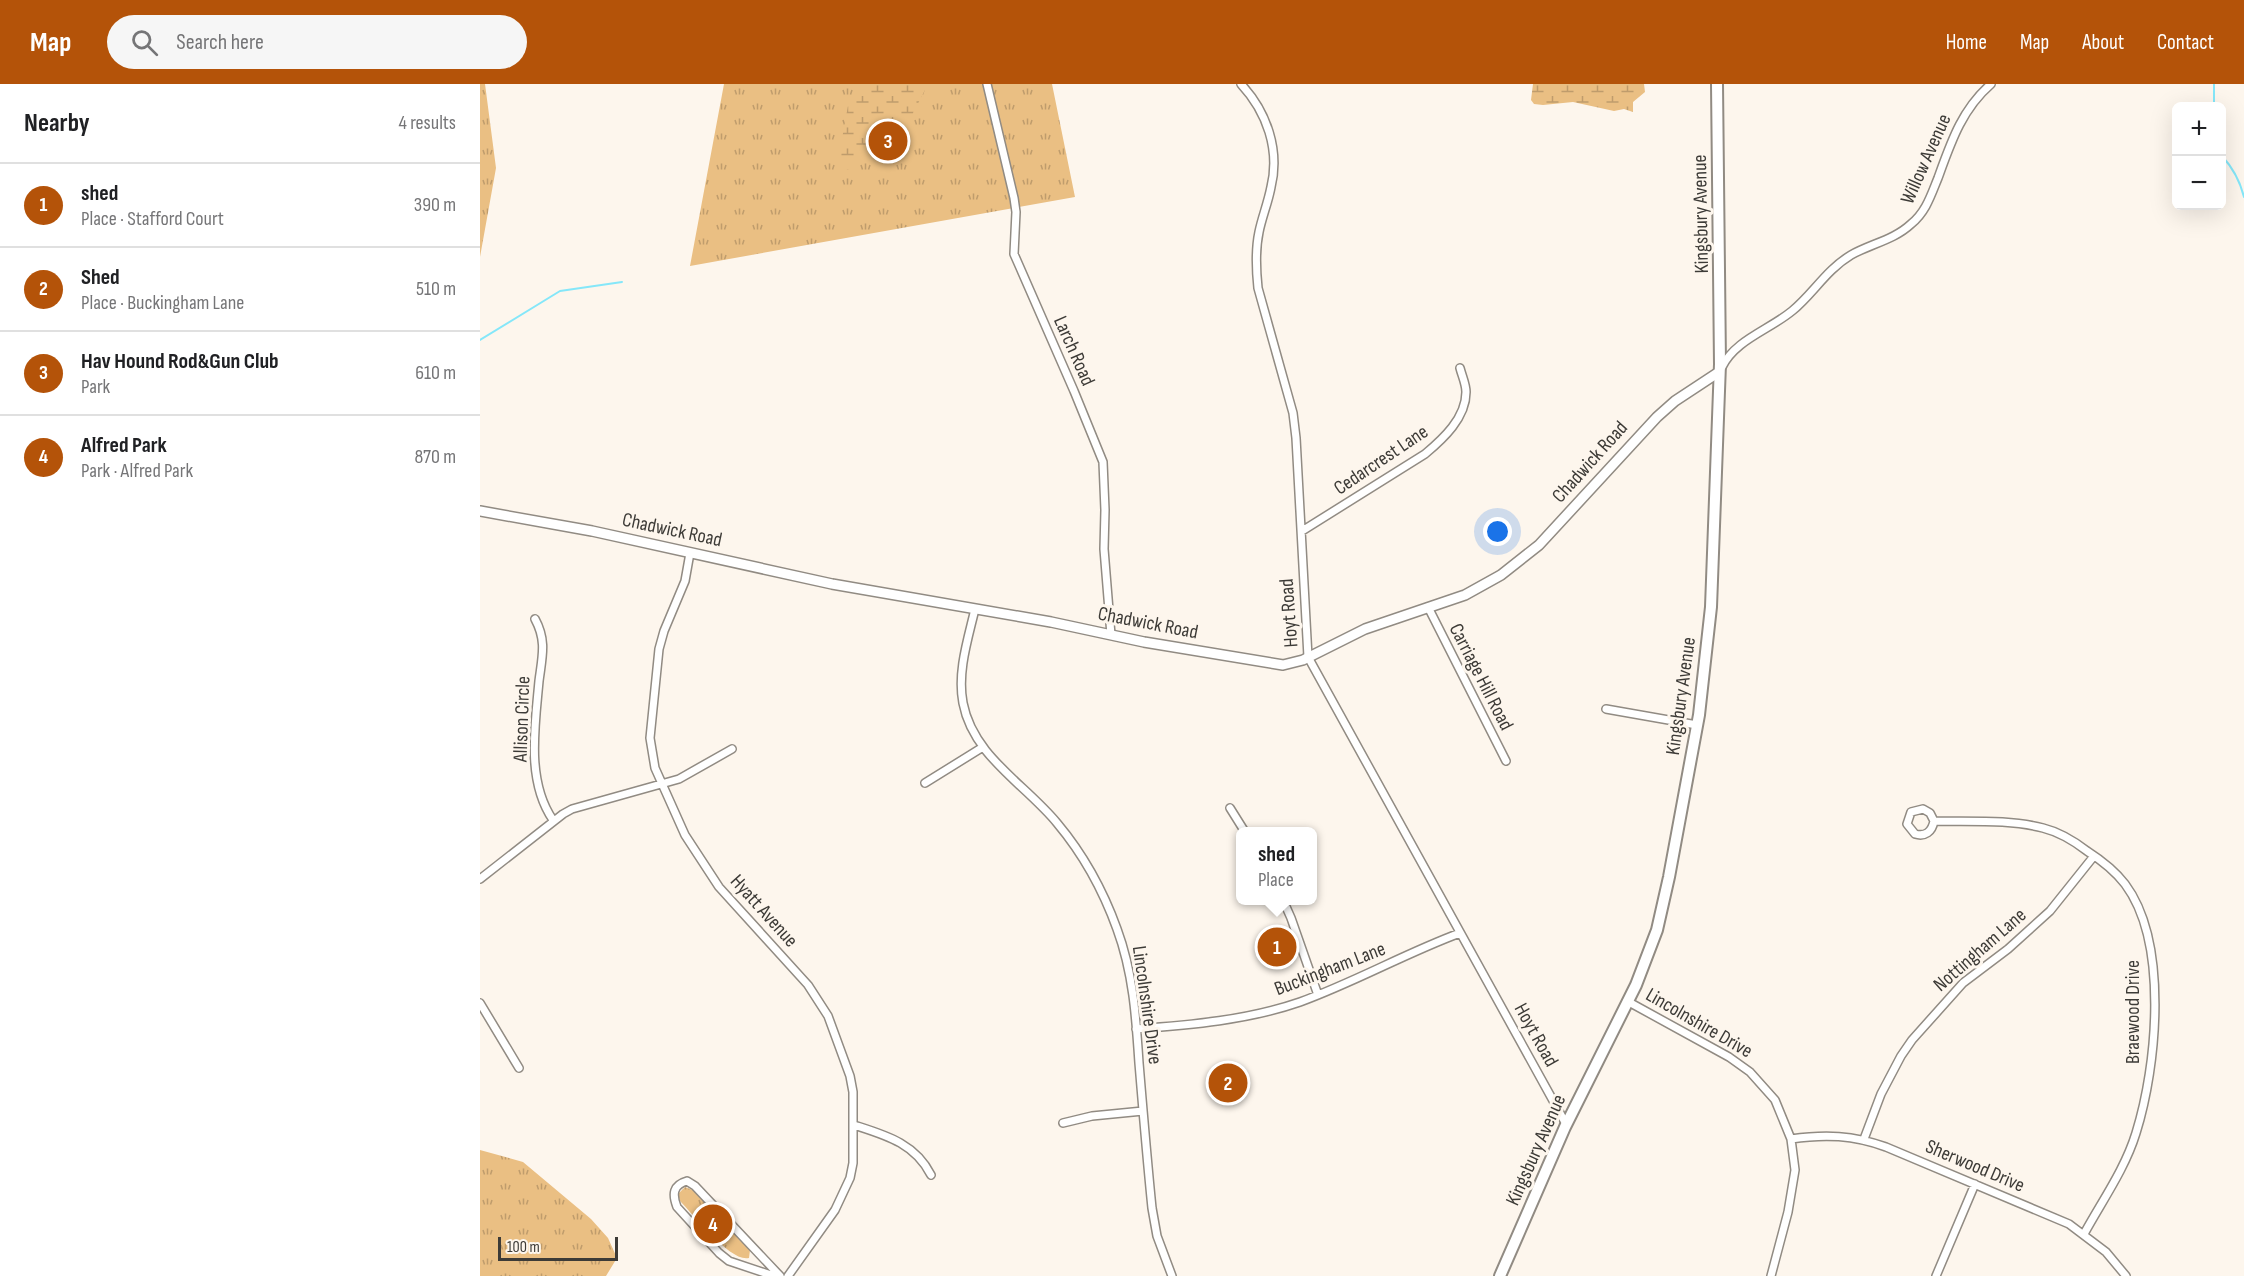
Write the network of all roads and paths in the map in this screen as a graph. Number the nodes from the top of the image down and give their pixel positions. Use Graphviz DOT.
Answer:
graph roads {
  1 [pos="987,84"];
  2 [pos="1241,84"];
  3 [pos="1717,84"];
  4 [pos="1991,84"];
  5 [pos="1461,368"];
  6 [pos="1719,372"];
  7 [pos="480,511"];
  8 [pos="1302,531"];
  9 [pos="690,553"];
  10 [pos="1428,608"];
  11 [pos="975,609"];
  12 [pos="535,619"];
  13 [pos="1111,635"];
  14 [pos="1308,657"];
  15 [pos="1606,709"];
  16 [pos="1697,725"];
  17 [pos="983,747"];
  18 [pos="732,749"];
  19 [pos="1506,761"];
  20 [pos="925,783"];
  21 [pos="661,784"];
  22 [pos="1230,808"];
  23 [pos="553,820"];
  24 [pos="1934,821"];
  25 [pos="1242,827"];
  26 [pos="2094,856"];
  27 [pos="480,879"];
  28 [pos="1284,905"];
  29 [pos="1460,933"];
  30 [pos="1317,995"];
  31 [pos="1627,1001"];
  32 [pos="480,1003"];
  33 [pos="1137,1029"];
  34 [pos="519,1068"];
  35 [pos="1143,1111"];
  36 [pos="1063,1123"];
  37 [pos="1566,1124"];
  38 [pos="854,1125"];
  39 [pos="1791,1139"];
  40 [pos="1864,1139"];
  41 [pos="931,1175"];
  42 [pos="1975,1184"];
  43 [pos="2084,1234"];
  44 [pos="774,1276"];
  45 [pos="780,1276"];
  46 [pos="788,1276"];
  47 [pos="1172,1276"];
  48 [pos="1500,1276"];
  49 [pos="1771,1276"];
  50 [pos="1936,1276"];
  51 [pos="2126,1276"];
  1 -- 13 [label="street, Larch Road"];
  2 -- 8 [label="street, Hoyt Road"];
  3 -- 6 [label="main road, Kingsbury Avenue"];
  4 -- 6 [label="street, Willow Avenue"];
  5 -- 8 [label="street, Cedarcrest Lane"];
  6 -- 10 [label="street, Chadwick Road"];
  6 -- 16 [label="main road, Kingsbury Avenue"];
  7 -- 9 [label="street, Chadwick Road"];
  8 -- 14 [label="street, Hoyt Road"];
  9 -- 11 [label="street, Chadwick Road"];
  9 -- 21 [label="street, Hyatt Avenue"];
  10 -- 14 [label="street, Chadwick Road"];
  10 -- 19 [label="street, Carriage Hill Road"];
  11 -- 13 [label="street, Chadwick Road"];
  11 -- 17 [label="street, Lincolnshire Drive"];
  12 -- 23 [label="street, Allison Circle"];
  13 -- 14 [label="street, Chadwick Road"];
  14 -- 29 [label="street, Hoyt Road"];
  15 -- 16 [label="street"];
  16 -- 31 [label="main road, Kingsbury Avenue"];
  17 -- 20 [label="street"];
  17 -- 33 [label="street, Lincolnshire Drive"];
  18 -- 21 [label="street"];
  21 -- 23 [label="street"];
  21 -- 38 [label="street, Hyatt Avenue"];
  22 -- 25 [label="street"];
  23 -- 27 [label="street"];
  24 -- 26 [label="street, Braewood Drive"];
  26 -- 40 [label="street, Nottingham Lane"];
  26 -- 43 [label="street, Braewood Drive"];
  28 -- 30 [label="street"];
  29 -- 30 [label="street, Buckingham Lane"];
  29 -- 37 [label="street, Hoyt Road"];
  30 -- 33 [label="street, Buckingham Lane"];
  31 -- 37 [label="main road, Kingsbury Avenue"];
  31 -- 39 [label="street, Lincolnshire Drive"];
  32 -- 34 [label="street"];
  33 -- 35 [label="street, Lincolnshire Drive"];
  35 -- 36 [label="street"];
  35 -- 47 [label="street, Lincolnshire Drive"];
  37 -- 48 [label="main road, Kingsbury Avenue"];
  38 -- 41 [label="street"];
  38 -- 46 [label="street, Hyatt Avenue"];
  39 -- 40 [label="street, Sherwood Drive"];
  39 -- 49 [label="street, Lincolnshire Drive"];
  40 -- 42 [label="street, Sherwood Drive"];
  42 -- 43 [label="street, Sherwood Drive"];
  42 -- 50 [label="street"];
  43 -- 51 [label="street, Sherwood Drive"];
  44 -- 45 [label="street"];
}
